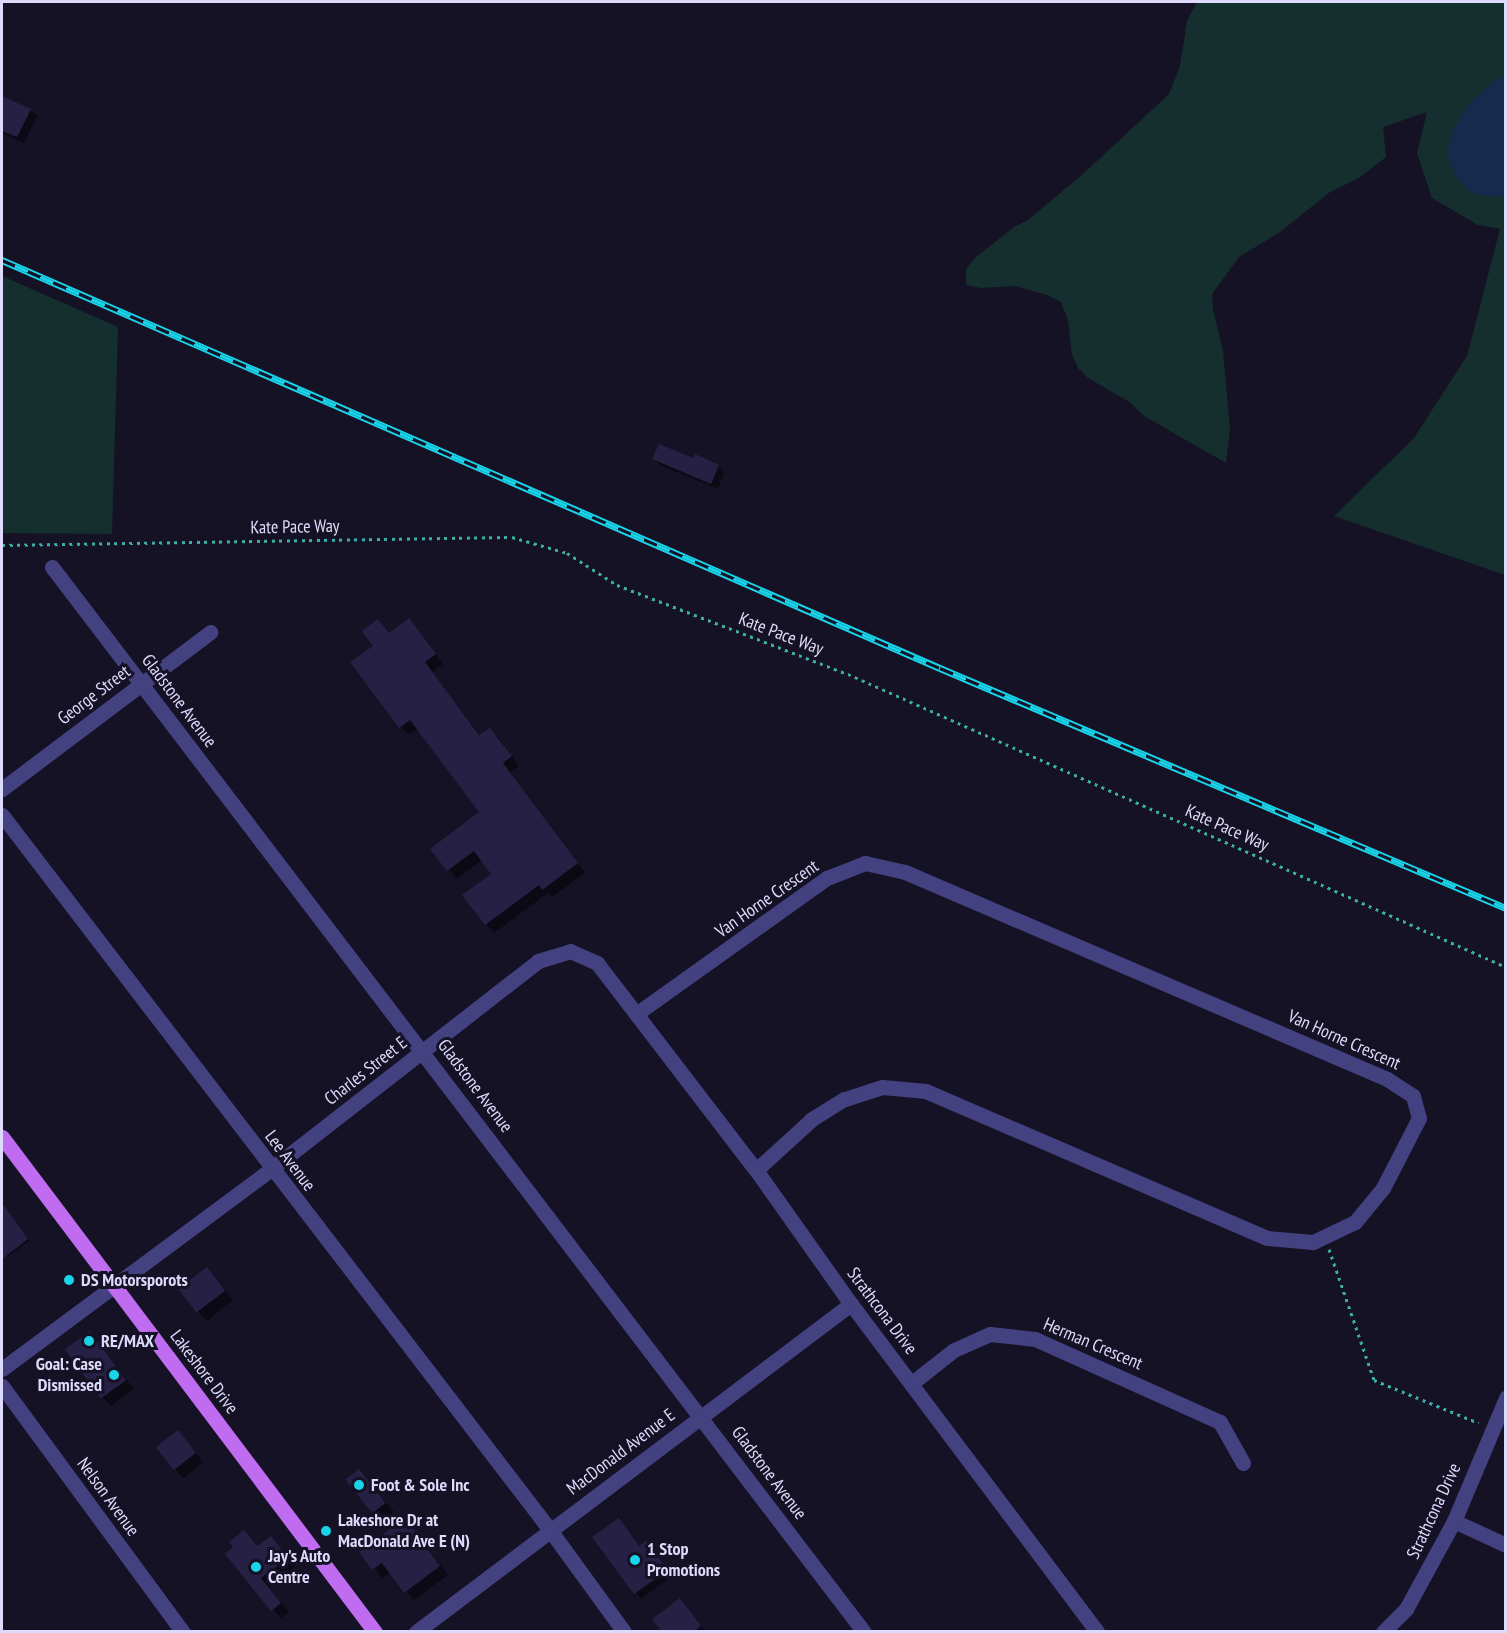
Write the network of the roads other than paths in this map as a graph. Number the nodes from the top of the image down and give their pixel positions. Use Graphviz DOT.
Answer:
graph roads {
  1 [pos="52,567"];
  2 [pos="210,632"];
  3 [pos="141,684"];
  4 [pos="2,789"];
  5 [pos="2,814"];
  6 [pos="636,1014"];
  7 [pos="423,1051"];
  8 [pos="2,1137"];
  9 [pos="271,1169"];
  10 [pos="756,1170"];
  11 [pos="114,1286"];
  12 [pos="850,1304"];
  13 [pos="2,1369"];
  14 [pos="912,1383"];
  15 [pos="2,1386"];
  16 [pos="1506,1398"];
  17 [pos="702,1416"];
  18 [pos="1243,1463"];
  19 [pos="1454,1521"];
  20 [pos="550,1530"];
  21 [pos="1506,1545"];
  22 [pos="183,1632"];
  23 [pos="375,1632"];
  24 [pos="416,1632"];
  25 [pos="624,1632"];
  26 [pos="864,1632"];
  27 [pos="1098,1632"];
  28 [pos="1383,1632"];
  1 -- 3 [label="street, Gladstone Avenue"];
  2 -- 3 [label="street, George Street"];
  3 -- 4 [label="street, George Street"];
  3 -- 7 [label="street, Gladstone Avenue"];
  5 -- 9 [label="street, Lee Avenue"];
  6 -- 7 [label="street, Charles Street E"];
  6 -- 10 [label="street, Strathcona Drive"];
  6 -- 10 [label="street, Van Horne Crescent"];
  7 -- 9 [label="street, Charles Street E"];
  7 -- 17 [label="street, Gladstone Avenue"];
  8 -- 11 [label="main road, Lakeshore Drive"];
  9 -- 11 [label="street, Charles Street E"];
  9 -- 20 [label="street, Lee Avenue"];
  10 -- 12 [label="street, Strathcona Drive"];
  11 -- 13 [label="street, Charles Street E"];
  11 -- 23 [label="main road, Lakeshore Drive"];
  12 -- 14 [label="street, Strathcona Drive"];
  12 -- 17 [label="street, MacDonald Avenue E"];
  14 -- 18 [label="street, Herman Crescent"];
  14 -- 27 [label="street, Strathcona Drive"];
  15 -- 22 [label="street, Nelson Avenue"];
  16 -- 19 [label="street, Strathcona Drive"];
  17 -- 20 [label="street, MacDonald Avenue E"];
  17 -- 26 [label="street, Gladstone Avenue"];
  19 -- 21 [label="street"];
  19 -- 28 [label="street, Strathcona Drive"];
  20 -- 24 [label="street, MacDonald Avenue E"];
  20 -- 25 [label="street"];
}
